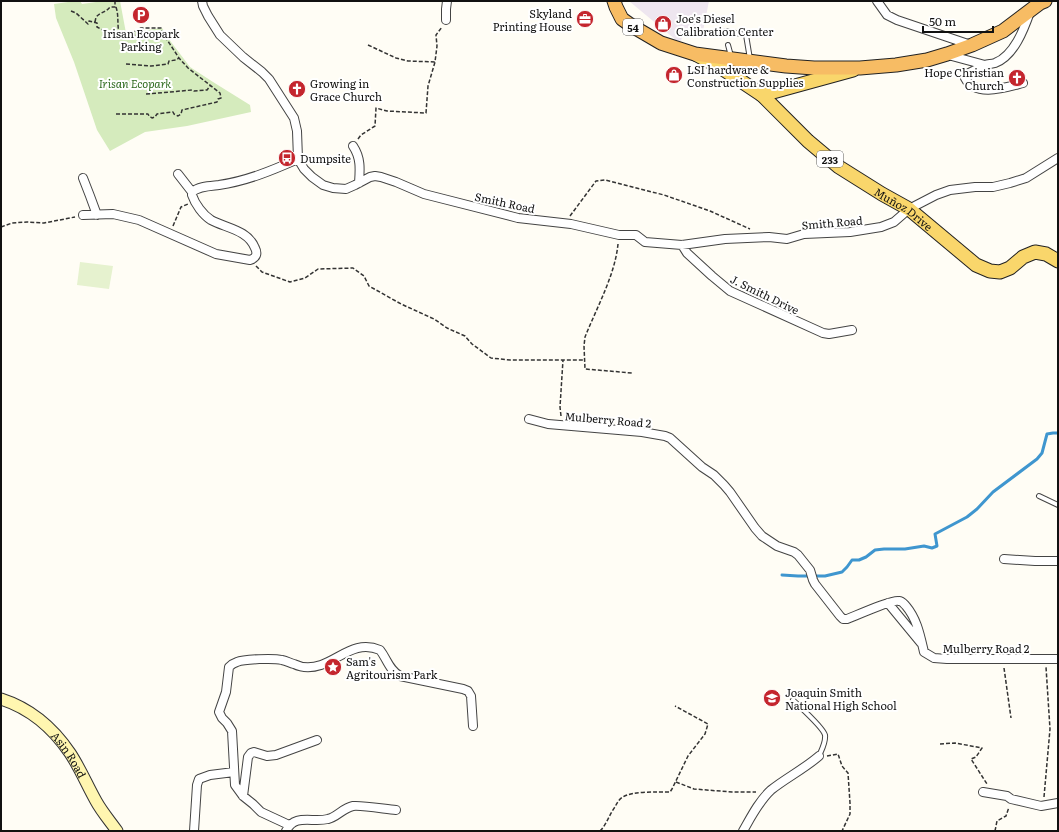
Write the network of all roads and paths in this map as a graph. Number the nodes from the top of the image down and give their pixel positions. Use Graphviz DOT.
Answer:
graph roads {
  1 [pos="115,1"];
  2 [pos="202,1"];
  3 [pos="447,1"];
  4 [pos="614,1"];
  5 [pos="877,1"];
  6 [pos="1045,1"];
  7 [pos="115,7"];
  8 [pos="71,11"];
  9 [pos="1030,11"];
  10 [pos="446,20"];
  11 [pos="95,22"];
  12 [pos="162,32"];
  13 [pos="119,33"];
  14 [pos="726,34"];
  15 [pos="135,39"];
  16 [pos="368,45"];
  17 [pos="728,45"];
  18 [pos="972,45"];
  19 [pos="695,54"];
  20 [pos="947,54"];
  21 [pos="179,58"];
  22 [pos="731,58"];
  23 [pos="751,61"];
  24 [pos="435,62"];
  25 [pos="126,64"];
  26 [pos="985,65"];
  27 [pos="860,68"];
  28 [pos="1023,83"];
  29 [pos="210,86"];
  30 [pos="146,94"];
  31 [pos="762,95"];
  32 [pos="116,114"];
  33 [pos="353,146"];
  34 [pos="298,158"];
  35 [pos="1058,158"];
  36 [pos="178,174"];
  37 [pos="83,178"];
  38 [pos="360,183"];
  39 [pos="192,192"];
  40 [pos="195,202"];
  41 [pos="909,209"];
  42 [pos="83,215"];
  43 [pos="97,215"];
  44 [pos="565,223"];
  45 [pos="1,227"];
  46 [pos="169,234"];
  47 [pos="619,235"];
  48 [pos="769,237"];
  49 [pos="682,245"];
  50 [pos="250,260"];
  51 [pos="1058,261"];
  52 [pos="852,330"];
  53 [pos="562,360"];
  54 [pos="585,360"];
  55 [pos="632,373"];
  56 [pos="529,419"];
  57 [pos="562,426"];
  58 [pos="1039,496"];
  59 [pos="1058,506"];
  60 [pos="1004,559"];
  61 [pos="1058,562"];
  62 [pos="888,603"];
  63 [pos="922,645"];
  64 [pos="1002,659"];
  65 [pos="1046,659"];
  66 [pos="1058,659"];
  67 [pos="1,698"];
  68 [pos="793,700"];
  69 [pos="675,706"];
  70 [pos="1011,718"];
  71 [pos="473,726"];
  72 [pos="317,740"];
  73 [pos="940,744"];
  74 [pos="819,756"];
  75 [pos="828,756"];
  76 [pos="234,772"];
  77 [pos="676,782"];
  78 [pos="770,791"];
  79 [pos="983,792"];
  80 [pos="994,794"];
  81 [pos="242,796"];
  82 [pos="1011,799"];
  83 [pos="1058,803"];
  84 [pos="1041,806"];
  85 [pos="396,810"];
  86 [pos="287,828"];
  87 [pos="117,831"];
  88 [pos="194,831"];
  89 [pos="600,831"];
  90 [pos="743,831"];
  91 [pos="842,831"];
  92 [pos="995,831"];
  1 -- 7 [label="path"];
  2 -- 34 [label="street"];
  3 -- 10 [label="street"];
  4 -- 19 [label="highway, 54"];
  5 -- 18 [label="street"];
  6 -- 9 [label="highway, 54"];
  7 -- 11 [label="path"];
  7 -- 13 [label="path"];
  8 -- 11 [label="path"];
  9 -- 18 [label="highway, 54"];
  9 -- 26 [label="street"];
  10 -- 24 [label="path"];
  11 -- 13 [label="path"];
  12 -- 15 [label="path"];
  12 -- 15 [label="path"];
  12 -- 21 [label="path"];
  13 -- 15 [label="path"];
  14 -- 23 [label="lane"];
  16 -- 24 [label="path"];
  17 -- 22 [label="lane"];
  18 -- 20 [label="highway, 54"];
  19 -- 22 [label="highway, 54"];
  19 -- 31 [label="main road, Muñoz Drive / 233"];
  20 -- 26 [label="street"];
  20 -- 27 [label="highway, 54"];
  21 -- 25 [label="path"];
  21 -- 29 [label="path"];
  22 -- 23 [label="highway, 54"];
  23 -- 27 [label="highway, 54"];
  24 -- 33 [label="path"];
  26 -- 28 [label="street"];
  27 -- 31 [label="main road"];
  29 -- 30 [label="path"];
  29 -- 32 [label="path"];
  31 -- 41 [label="main road, Muñoz Drive / 233"];
  33 -- 38 [label="street"];
  34 -- 38 [label="street, Smith Road"];
  34 -- 39 [label="street"];
  35 -- 41 [label="street, Smith Road"];
  36 -- 39 [label="street"];
  37 -- 43 [label="street"];
  38 -- 44 [label="street, Smith Road"];
  39 -- 40 [label="street"];
  40 -- 46 [label="path"];
  40 -- 50 [label="street"];
  41 -- 48 [label="street, Smith Road"];
  41 -- 51 [label="main road, Muñoz Drive / 233"];
  42 -- 43 [label="street"];
  42 -- 45 [label="path"];
  43 -- 46 [label="street"];
  44 -- 47 [label="street, Smith Road"];
  44 -- 48 [label="path"];
  46 -- 50 [label="street"];
  47 -- 49 [label="street, Smith Road"];
  47 -- 54 [label="path"];
  48 -- 49 [label="street, Smith Road"];
  49 -- 52 [label="street, J. Smith Drive"];
  50 -- 53 [label="path"];
  53 -- 54 [label="path"];
  53 -- 57 [label="path"];
  54 -- 55 [label="path"];
  56 -- 57 [label="street, Mulberry Road 2"];
  57 -- 62 [label="street, Mulberry Road 2"];
  58 -- 59 [label="lane"];
  60 -- 61 [label="street"];
  62 -- 63 [label="street, Mulberry Road 2"];
  62 -- 63 [label="street"];
  63 -- 64 [label="street, Mulberry Road 2"];
  64 -- 65 [label="street, Mulberry Road 2"];
  64 -- 70 [label="path"];
  65 -- 66 [label="street, Mulberry Road 2"];
  65 -- 84 [label="path"];
  67 -- 87 [label="main road, Asin Road"];
  68 -- 74 [label="lane"];
  69 -- 77 [label="path"];
  71 -- 76 [label="street"];
  72 -- 81 [label="street"];
  73 -- 80 [label="path"];
  74 -- 78 [label="street"];
  75 -- 91 [label="path"];
  76 -- 81 [label="street"];
  76 -- 88 [label="street"];
  77 -- 78 [label="path"];
  77 -- 89 [label="path"];
  78 -- 90 [label="street"];
  79 -- 80 [label="street"];
  80 -- 82 [label="street"];
  81 -- 86 [label="street"];
  82 -- 84 [label="street"];
  82 -- 92 [label="path"];
  83 -- 84 [label="street"];
  85 -- 86 [label="street"];
}
